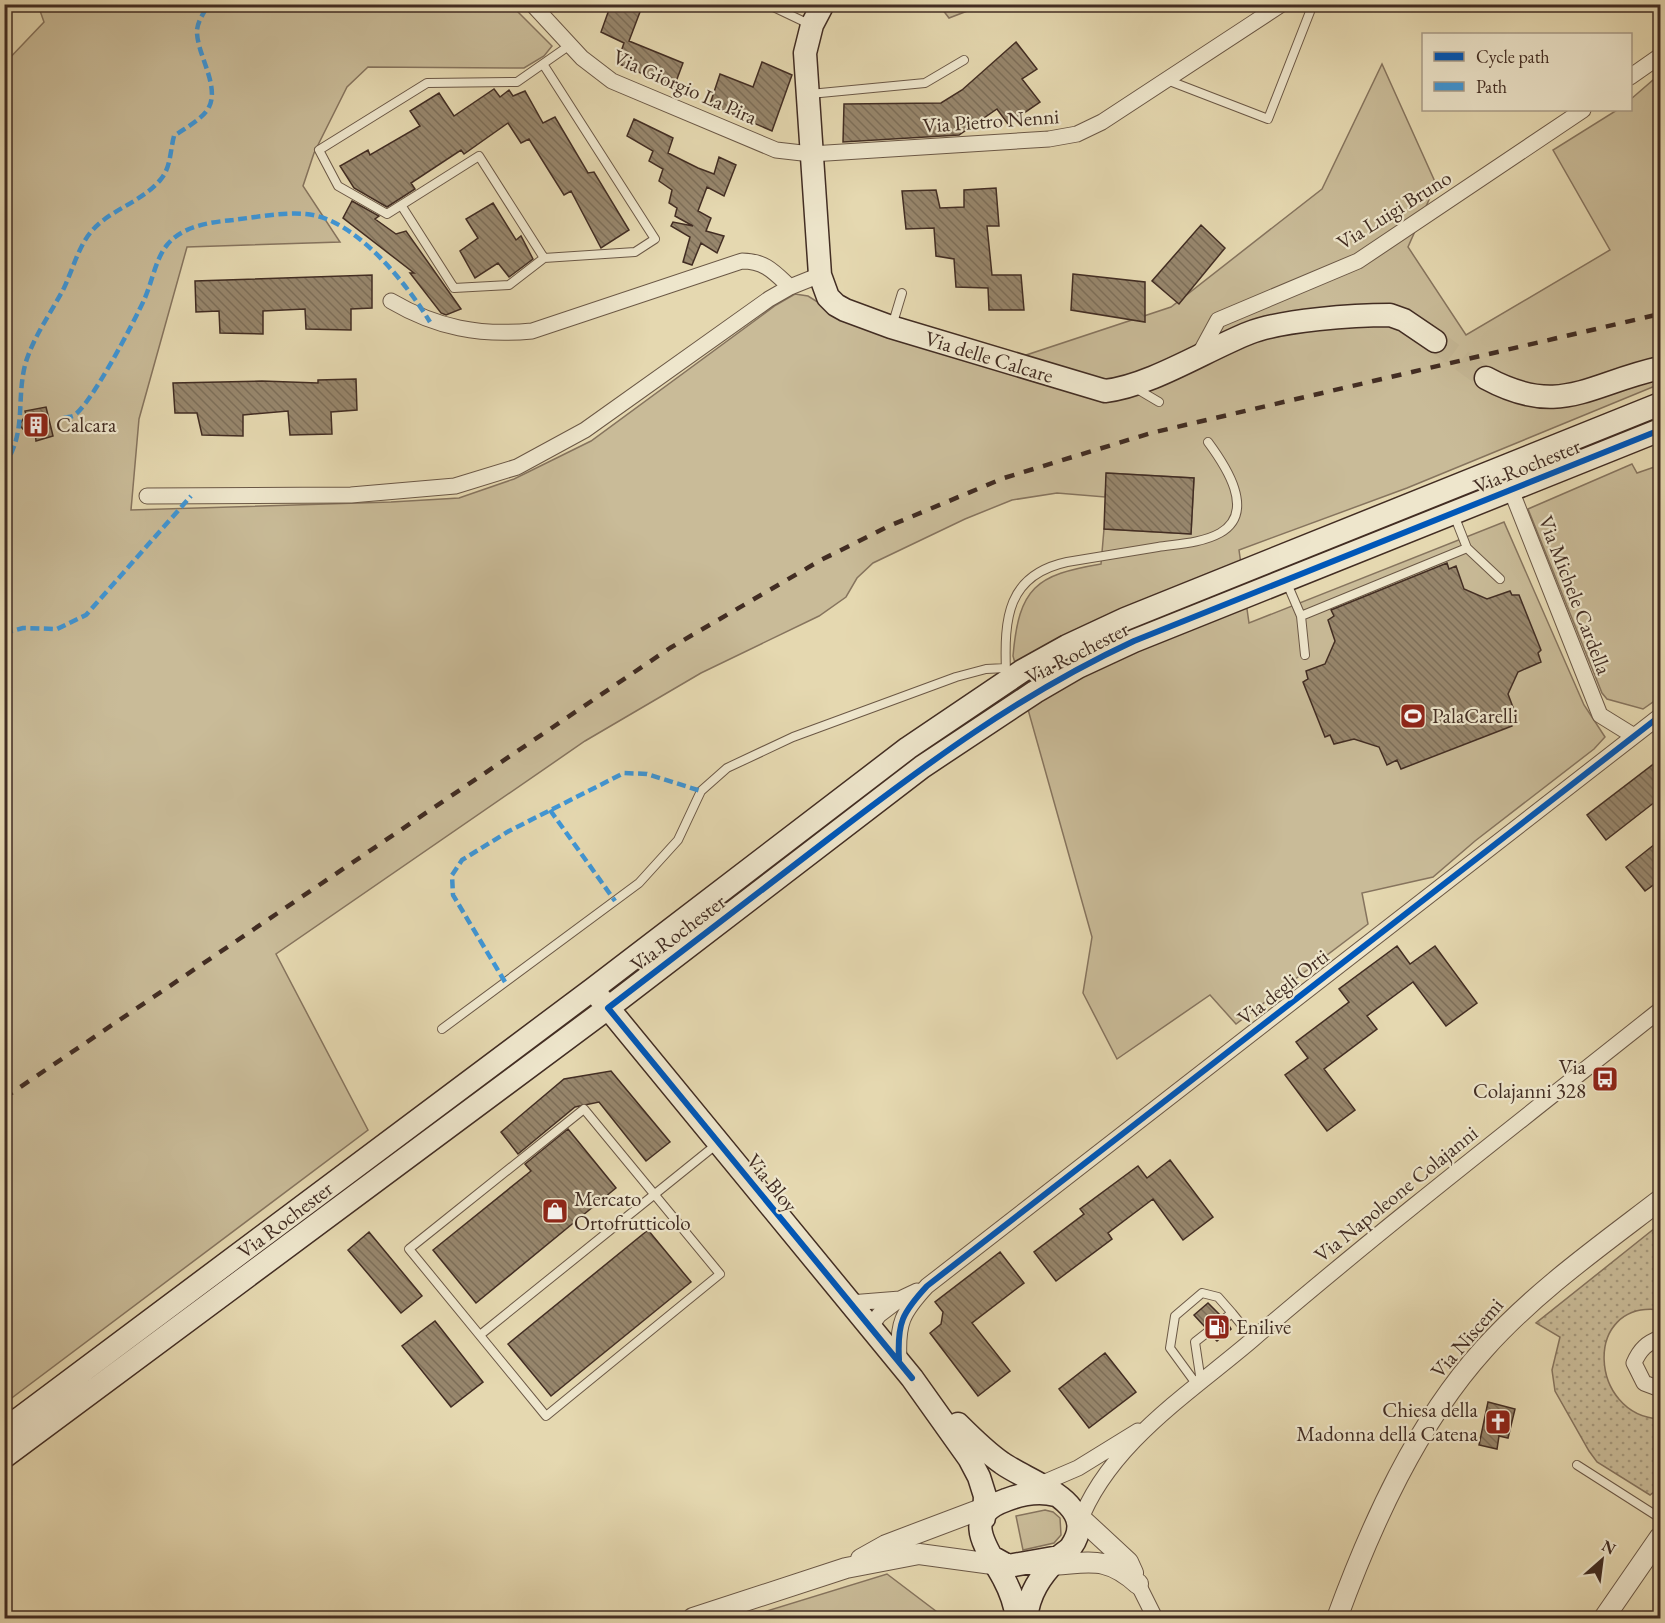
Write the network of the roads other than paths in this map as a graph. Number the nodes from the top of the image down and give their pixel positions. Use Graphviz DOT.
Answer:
graph roads {
  1 [pos="532,4"];
  2 [pos="767,4"];
  3 [pos="823,4"];
  4 [pos="1282,4"];
  5 [pos="1313,4"];
  6 [pos="812,25"];
  7 [pos="570,45"];
  8 [pos="1660,56"];
  9 [pos="964,60"];
  10 [pos="543,64"];
  11 [pos="1632,76"];
  12 [pos="1167,80"];
  13 [pos="806,95"];
  14 [pos="1582,111"];
  15 [pos="811,154"];
  16 [pos="401,205"];
  17 [pos="544,258"];
  18 [pos="820,274"];
  19 [pos="790,287"];
  20 [pos="902,293"];
  21 [pos="391,301"];
  22 [pos="891,327"];
  23 [pos="1435,341"];
  24 [pos="1199,355"];
  25 [pos="1660,368"];
  26 [pos="1486,378"];
  27 [pos="1131,385"];
  28 [pos="1159,402"];
  29 [pos="1660,404"];
  30 [pos="1660,430"];
  31 [pos="1208,442"];
  32 [pos="1511,490"];
  33 [pos="147,496"];
  34 [pos="1454,513"];
  35 [pos="1467,548"];
  36 [pos="1500,579"];
  37 [pos="1286,580"];
  38 [pos="1301,616"];
  39 [pos="1305,655"];
  40 [pos="1006,675"];
  41 [pos="1660,716"];
  42 [pos="1634,736"];
  43 [pos="593,989"];
  44 [pos="608,1008"];
  45 [pos="1660,1010"];
  46 [pos="442,1029"];
  47 [pos="718,1143"];
  48 [pos="654,1195"];
  49 [pos="1660,1200"];
  50 [pos="850,1303"];
  51 [pos="903,1304"];
  52 [pos="1232,1313"];
  53 [pos="870,1327"];
  54 [pos="480,1335"];
  55 [pos="1660,1338"];
  56 [pos="1253,1339"];
  57 [pos="906,1369"];
  58 [pos="1200,1385"];
  59 [pos="1660,1389"];
  60 [pos="1161,1416"];
  61 [pos="4,1430"];
  62 [pos="4,1456"];
  63 [pos="1577,1466"];
  64 [pos="1048,1490"];
  65 [pos="1091,1494"];
  66 [pos="994,1506"];
  67 [pos="1660,1518"];
  68 [pos="1078,1519"];
  69 [pos="1660,1537"];
  70 [pos="1112,1546"];
  71 [pos="1055,1561"];
  72 [pos="1003,1563"];
  73 [pos="846,1568"];
  74 [pos="1138,1584"];
  75 [pos="693,1618"];
  76 [pos="1017,1618"];
  77 [pos="1026,1618"];
  78 [pos="1155,1618"];
  79 [pos="1337,1618"];
  80 [pos="1604,1618"];
  1 -- 7 [label="street, Via Giorgio La Pira"];
  2 -- 6 [label="lane"];
  3 -- 6 [label="main road, Via delle Calcare"];
  4 -- 12 [label="street, Via Pietro Nenni"];
  5 -- 12 [label="lane"];
  6 -- 13 [label="main road, Via delle Calcare"];
  7 -- 10 [label="lane"];
  7 -- 15 [label="street, Via Giorgio La Pira"];
  8 -- 11 [label="street"];
  9 -- 13 [label="lane"];
  10 -- 16 [label="lane"];
  10 -- 17 [label="lane"];
  12 -- 15 [label="street, Via Pietro Nenni"];
  13 -- 15 [label="main road, Via delle Calcare"];
  14 -- 24 [label="street, Via Luigi Bruno"];
  15 -- 18 [label="main road, Via delle Calcare"];
  16 -- 17 [label="lane"];
  16 -- 17 [label="lane"];
  18 -- 19 [label="street"];
  18 -- 22 [label="main road, Via delle Calcare"];
  19 -- 21 [label="street"];
  19 -- 33 [label="street"];
  20 -- 22 [label="lane"];
  22 -- 27 [label="main road, Via delle Calcare"];
  23 -- 24 [label="main road, Via delle Calcare"];
  24 -- 27 [label="main road, Via delle Calcare"];
  25 -- 26 [label="main road"];
  27 -- 28 [label="lane"];
  29 -- 40 [label="main road, Via Rochester"];
  30 -- 32 [label="main road, Via Rochester"];
  31 -- 40 [label="lane"];
  32 -- 34 [label="main road, Via Rochester"];
  32 -- 42 [label="street, Via Michele Cardella"];
  34 -- 35 [label="lane"];
  34 -- 37 [label="main road, Via Rochester"];
  35 -- 36 [label="lane"];
  35 -- 38 [label="lane"];
  37 -- 38 [label="lane"];
  37 -- 44 [label="main road, Via Rochester"];
  38 -- 39 [label="lane"];
  40 -- 43 [label="main road, Via Rochester"];
  40 -- 46 [label="lane"];
  41 -- 42 [label="street, Via degli Orti"];
  42 -- 51 [label="street, Via degli Orti"];
  43 -- 44 [label="main road, Via Bloy"];
  43 -- 61 [label="main road, Via Rochester"];
  44 -- 47 [label="main road, Via Bloy"];
  44 -- 62 [label="main road, Via Rochester"];
  45 -- 56 [label="street, Via Napoleone Colajanni"];
  47 -- 48 [label="lane"];
  47 -- 50 [label="main road, Via Bloy"];
  48 -- 54 [label="lane"];
  48 -- 54 [label="lane"];
  48 -- 54 [label="lane"];
  49 -- 79 [label="street, Via Niscemi"];
  50 -- 51 [label="street"];
  50 -- 53 [label="main road, Via Bloy"];
  51 -- 53 [label="street, Via degli Orti"];
  51 -- 57 [label="street"];
  52 -- 56 [label="lane"];
  52 -- 58 [label="lane"];
  52 -- 58 [label="lane"];
  53 -- 57 [label="main road, Via Bloy"];
  55 -- 59 [label="street"];
  56 -- 58 [label="street, Via Napoleone Colajanni"];
  57 -- 64 [label="main road"];
  57 -- 66 [label="main road"];
  58 -- 60 [label="street, Via Napoleone Colajanni"];
  60 -- 64 [label="street"];
  60 -- 65 [label="street"];
  63 -- 67 [label="lane"];
  64 -- 66 [label="main road"];
  64 -- 68 [label="main road"];
  65 -- 68 [label="street"];
  65 -- 70 [label="street"];
  66 -- 72 [label="main road"];
  66 -- 73 [label="street"];
  68 -- 70 [label="street"];
  68 -- 71 [label="main road"];
  69 -- 80 [label="street"];
  70 -- 74 [label="street"];
  71 -- 72 [label="main road"];
  71 -- 74 [label="street"];
  71 -- 77 [label="main road"];
  72 -- 73 [label="street"];
  72 -- 76 [label="main road"];
  73 -- 75 [label="street"];
  74 -- 78 [label="street"];
}
